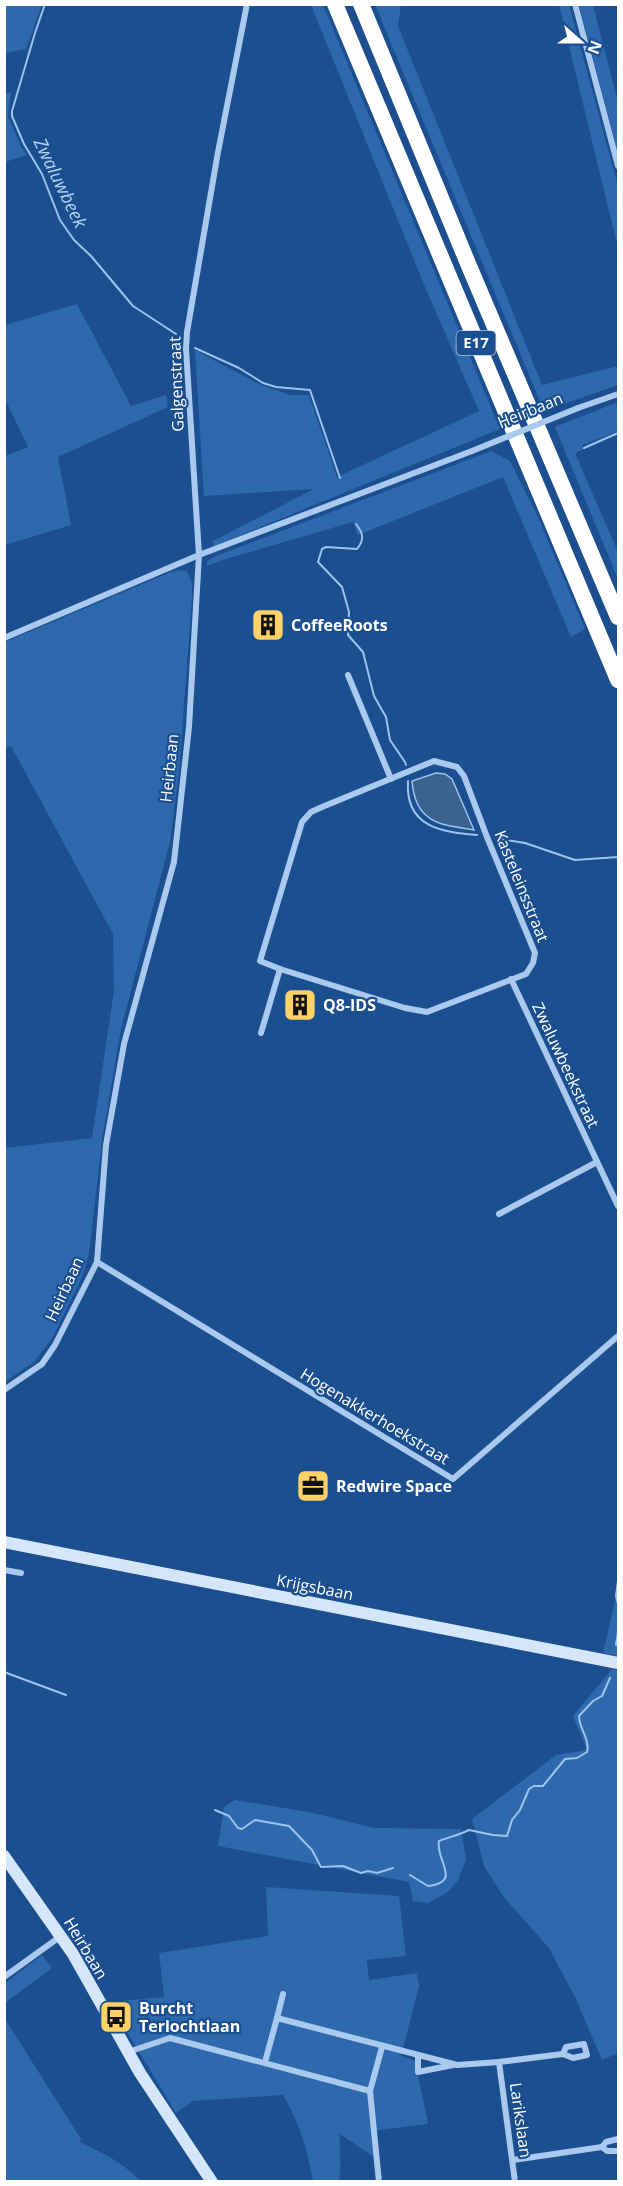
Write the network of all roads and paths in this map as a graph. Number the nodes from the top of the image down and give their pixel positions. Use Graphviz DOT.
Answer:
graph roads {
  1 [pos="247,4"];
  2 [pos="335,4"];
  3 [pos="362,4"];
  4 [pos="575,4"];
  5 [pos="618,166"];
  6 [pos="618,394"];
  7 [pos="200,555"];
  8 [pos="618,617"];
  9 [pos="4,638"];
  10 [pos="348,675"];
  11 [pos="618,680"];
  12 [pos="391,779"];
  13 [pos="280,969"];
  14 [pos="511,979"];
  15 [pos="261,1033"];
  16 [pos="597,1162"];
  17 [pos="618,1206"];
  18 [pos="499,1214"];
  19 [pos="97,1262"];
  20 [pos="618,1336"];
  21 [pos="4,1390"];
  22 [pos="4,1542"];
  23 [pos="4,1570"];
  24 [pos="21,1573"];
  25 [pos="618,1663"];
  26 [pos="4,1856"];
  27 [pos="61,1936"];
  28 [pos="4,1977"];
  29 [pos="284,1994"];
  30 [pos="277,2018"];
  31 [pos="382,2047"];
  32 [pos="128,2052"];
  33 [pos="563,2054"];
  34 [pos="418,2055"];
  35 [pos="265,2062"];
  36 [pos="499,2062"];
  37 [pos="457,2065"];
  38 [pos="370,2091"];
  39 [pos="618,2139"];
  40 [pos="602,2147"];
  41 [pos="618,2151"];
  42 [pos="513,2160"];
  43 [pos="212,2181"];
  44 [pos="379,2181"];
  45 [pos="515,2181"];
  1 -- 7 [label="street, Galgenstraat"];
  2 -- 11 [label="highway, E17"];
  3 -- 8 [label="highway, E17"];
  4 -- 5 [label="street"];
  6 -- 7 [label="street, Heirbaan, bridge"];
  7 -- 9 [label="street"];
  7 -- 19 [label="street, Heirbaan"];
  10 -- 12 [label="street"];
  12 -- 13 [label="street, Kasteleinsstraat"];
  12 -- 14 [label="street, Kasteleinsstraat"];
  13 -- 14 [label="street, Kasteleinsstraat"];
  13 -- 15 [label="street"];
  14 -- 16 [label="street, Zwaluwbeekstraat"];
  16 -- 17 [label="street, Zwaluwbeekstraat"];
  16 -- 18 [label="street"];
  19 -- 20 [label="street, Hogenakkerhoekstraat"];
  19 -- 21 [label="street, Heirbaan"];
  22 -- 25 [label="main road, Krijgsbaan"];
  23 -- 24 [label="street"];
  26 -- 27 [label="main road, Heirbaan"];
  27 -- 28 [label="street"];
  27 -- 32 [label="main road, Heirbaan"];
  29 -- 30 [label="street"];
  30 -- 31 [label="street"];
  30 -- 35 [label="street"];
  31 -- 34 [label="street"];
  31 -- 38 [label="street"];
  32 -- 35 [label="street"];
  32 -- 43 [label="main road, Heirbaan"];
  33 -- 36 [label="street"];
  34 -- 37 [label="street"];
  34 -- 37 [label="street"];
  35 -- 38 [label="street"];
  36 -- 37 [label="street"];
  36 -- 42 [label="street, Larikslaan"];
  38 -- 44 [label="street"];
  39 -- 40 [label="street"];
  40 -- 41 [label="street"];
  40 -- 42 [label="street"];
  42 -- 45 [label="street, Larikslaan"];
}
